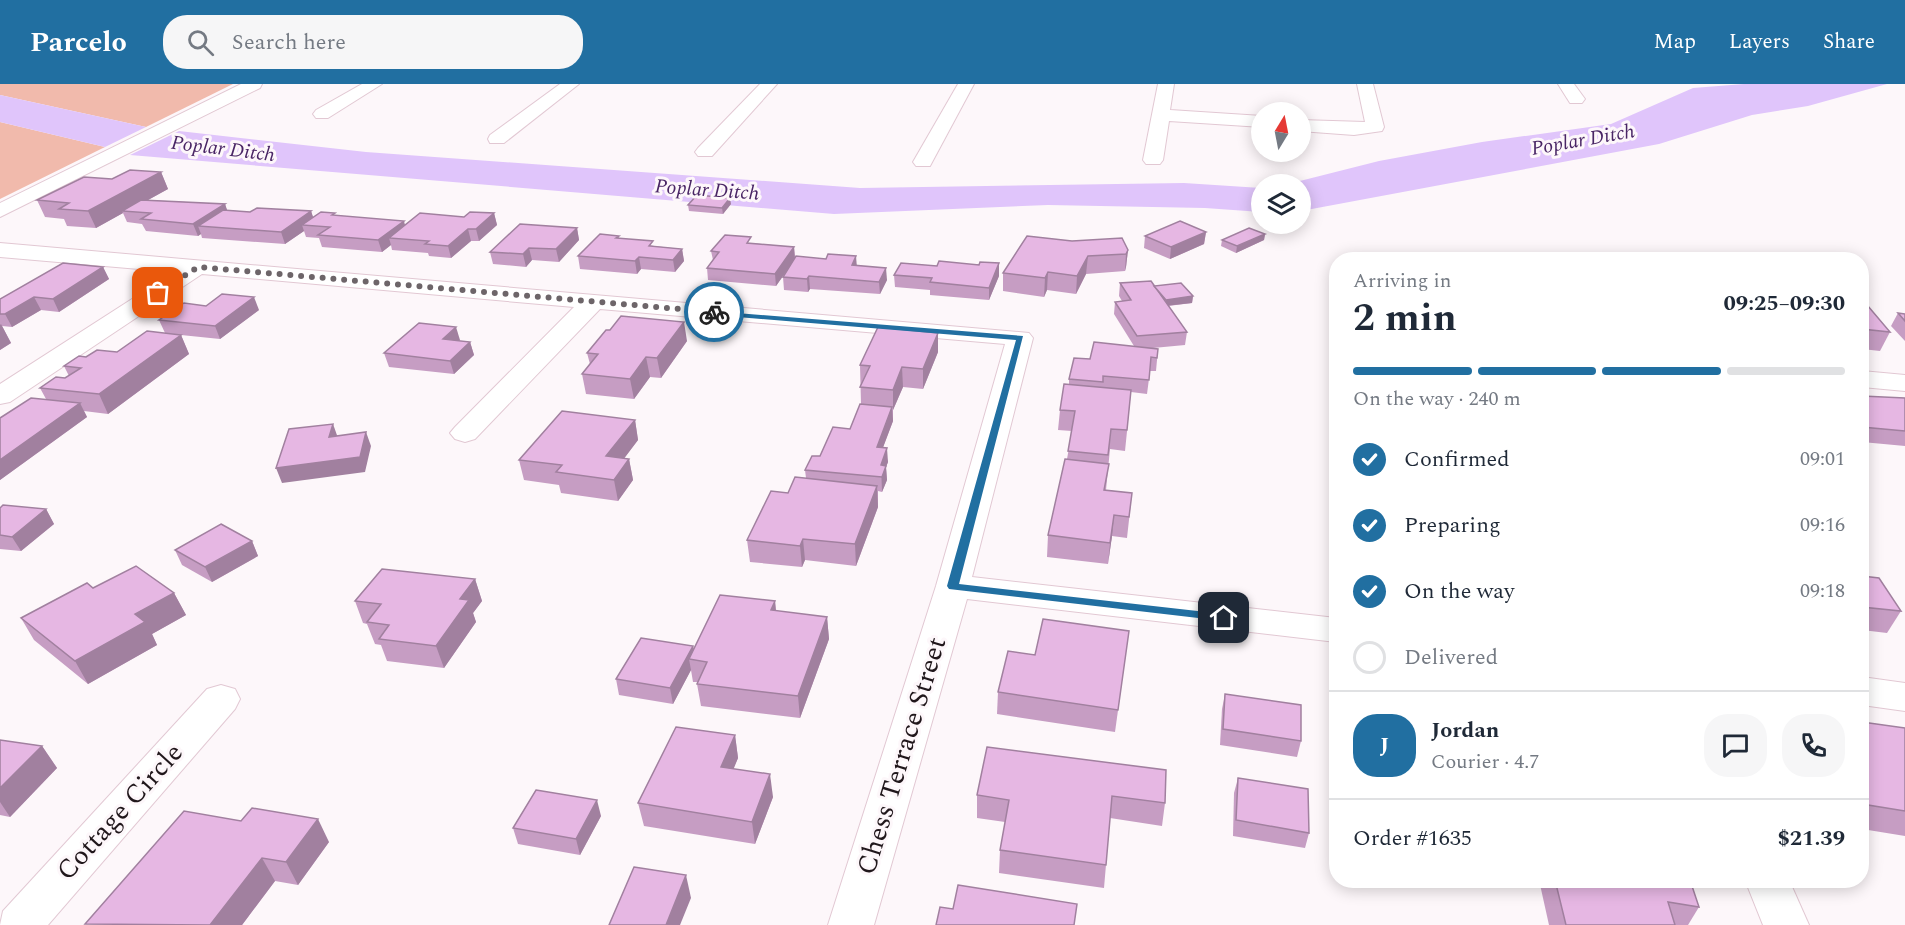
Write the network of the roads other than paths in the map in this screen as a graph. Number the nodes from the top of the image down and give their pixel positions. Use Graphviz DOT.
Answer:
graph roads {
  1 [pos="254,84"];
  2 [pos="374,84"];
  3 [pos="571,84"];
  4 [pos="769,84"];
  5 [pos="966,84"];
  6 [pos="1166,84"];
  7 [pos="1365,84"];
  8 [pos="1566,84"];
  9 [pos="1576,99"];
  10 [pos="322,114"];
  11 [pos="1161,115"];
  12 [pos="1251,121"];
  13 [pos="1311,126"];
  14 [pos="497,139"];
  15 [pos="705,152"];
  16 [pos="1153,160"];
  17 [pos="923,162"];
  18 [pos="0,211"];
  19 [pos="0,250"];
  20 [pos="198,267"];
  21 [pos="593,302"];
  22 [pos="1869,380"];
  23 [pos="1905,383"];
  24 [pos="0,396"];
  25 [pos="465,433"];
  26 [pos="953,586"];
  27 [pos="1329,629"];
  28 [pos="1869,692"];
  29 [pos="1905,697"];
  30 [pos="220,699"];
  31 [pos="1770,888"];
  32 [pos="19,925"];
  33 [pos="851,925"];
  34 [pos="1786,925"];
  1 -- 18 [label="street"];
  2 -- 10 [label="street"];
  3 -- 14 [label="street"];
  4 -- 15 [label="street"];
  5 -- 17 [label="street"];
  6 -- 11 [label="street"];
  7 -- 13 [label="street"];
  8 -- 9 [label="street"];
  11 -- 12 [label="street"];
  11 -- 16 [label="street"];
  19 -- 20 [label="street"];
  20 -- 21 [label="street"];
  20 -- 24 [label="street"];
  21 -- 25 [label="street"];
  21 -- 26 [label="street, Chess Terrace Street"];
  22 -- 23 [label="street"];
  26 -- 27 [label="street"];
  26 -- 33 [label="street, Chess Terrace Street"];
  28 -- 29 [label="street"];
  30 -- 32 [label="street, Cottage Circle"];
  31 -- 34 [label="street"];
}
